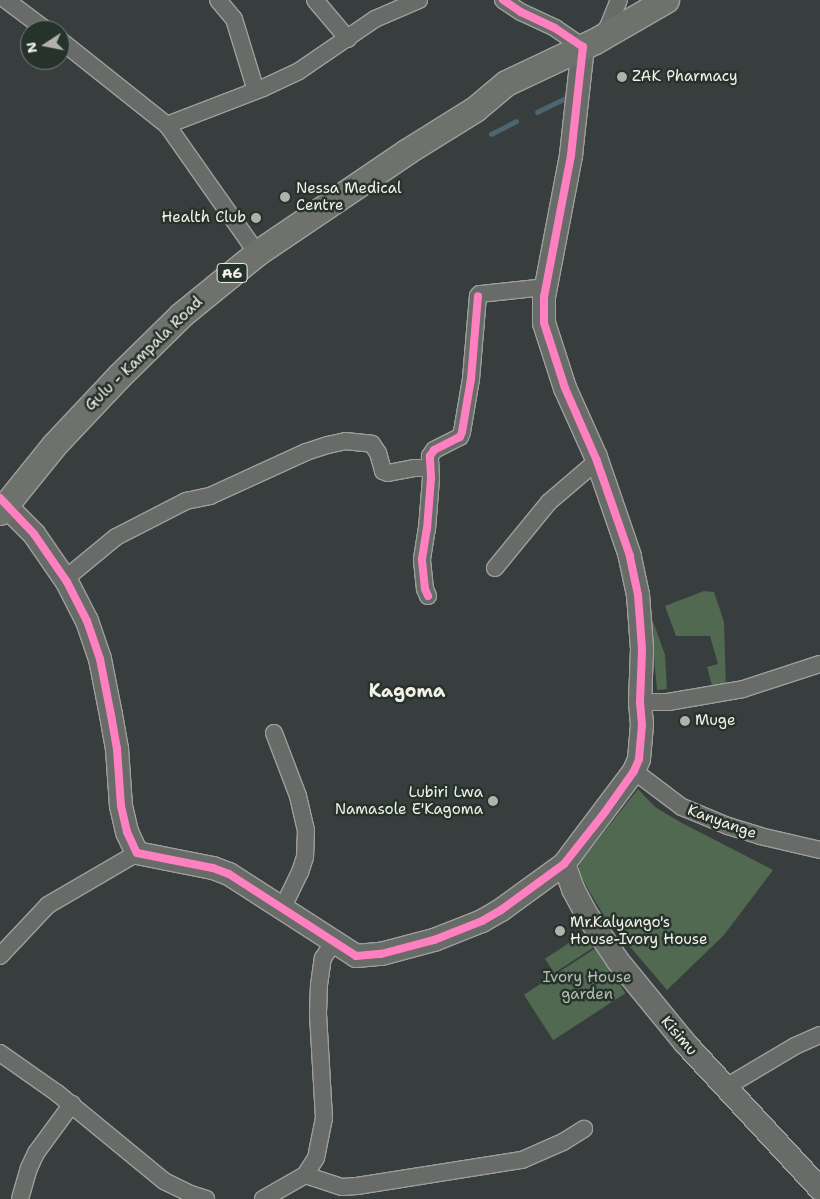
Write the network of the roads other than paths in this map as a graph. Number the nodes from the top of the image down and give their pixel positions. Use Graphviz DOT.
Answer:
graph roads {
  1 [pos="6,0"];
  2 [pos="218,0"];
  3 [pos="315,0"];
  4 [pos="419,0"];
  5 [pos="503,0"];
  6 [pos="619,0"];
  7 [pos="666,0"];
  8 [pos="33,20"];
  9 [pos="348,39"];
  10 [pos="589,44"];
  11 [pos="70,48"];
  12 [pos="256,91"];
  13 [pos="167,125"];
  14 [pos="257,254"];
  15 [pos="546,287"];
  16 [pos="597,461"];
  17 [pos="430,468"];
  18 [pos="2,505"];
  19 [pos="495,568"];
  20 [pos="65,579"];
  21 [pos="428,596"];
  22 [pos="820,664"];
  23 [pos="640,702"];
  24 [pos="274,733"];
  25 [pos="634,771"];
  26 [pos="820,850"];
  27 [pos="137,853"];
  28 [pos="564,864"];
  29 [pos="282,909"];
  30 [pos="333,943"];
  31 [pos="0,956"];
  32 [pos="820,1034"];
  33 [pos="0,1053"];
  34 [pos="726,1087"];
  35 [pos="72,1104"];
  36 [pos="584,1129"];
  37 [pos="304,1174"];
  38 [pos="820,1189"];
  39 [pos="20,1199"];
  40 [pos="206,1199"];
  41 [pos="263,1199"];
  1 -- 8 [label="street"];
  2 -- 12 [label="street"];
  3 -- 9 [label="street"];
  4 -- 9 [label="street"];
  5 -- 10 [label="street"];
  6 -- 10 [label="street"];
  7 -- 10 [label="main road, Gulu - Kampala Road"];
  9 -- 12 [label="street"];
  10 -- 14 [label="main road, Gulu - Kampala Road / A6"];
  10 -- 15 [label="street"];
  11 -- 13 [label="street"];
  12 -- 13 [label="street"];
  13 -- 14 [label="street"];
  14 -- 18 [label="main road, Gulu - Kampala Road / A6"];
  15 -- 16 [label="street"];
  15 -- 17 [label="street"];
  16 -- 19 [label="street"];
  16 -- 23 [label="street"];
  17 -- 20 [label="street"];
  17 -- 21 [label="street"];
  18 -- 20 [label="street"];
  20 -- 27 [label="street"];
  22 -- 23 [label="street"];
  23 -- 25 [label="street"];
  24 -- 29 [label="street"];
  25 -- 26 [label="street, Kanyange"];
  25 -- 28 [label="street"];
  27 -- 29 [label="street"];
  27 -- 31 [label="street"];
  28 -- 30 [label="street"];
  28 -- 34 [label="street, Kisimu"];
  29 -- 30 [label="street"];
  30 -- 37 [label="street"];
  32 -- 34 [label="street"];
  33 -- 35 [label="street"];
  34 -- 38 [label="street, Kisimu"];
  35 -- 39 [label="street"];
  35 -- 40 [label="street"];
  36 -- 37 [label="street"];
  37 -- 41 [label="street"];
}
